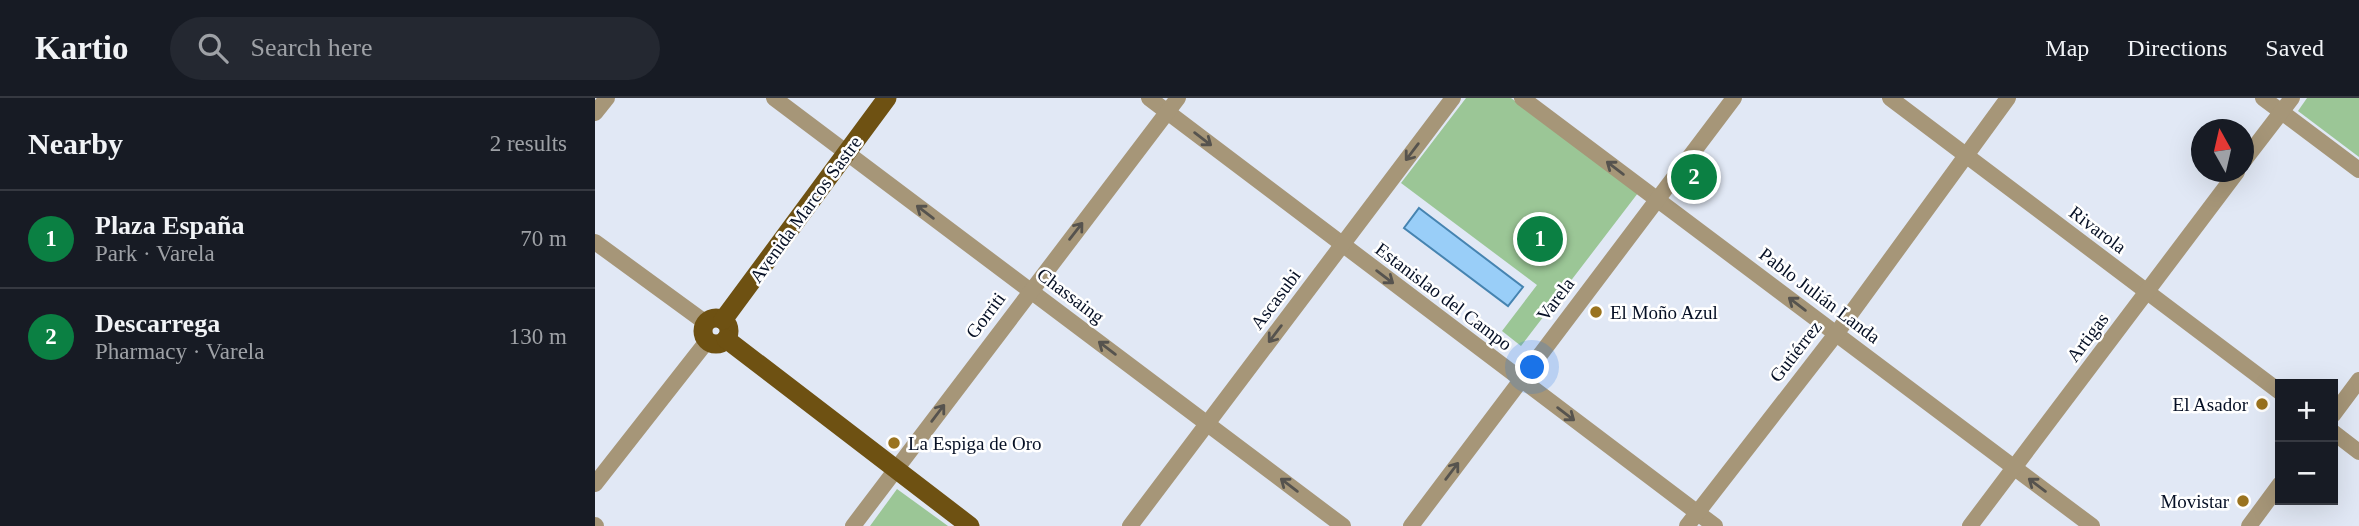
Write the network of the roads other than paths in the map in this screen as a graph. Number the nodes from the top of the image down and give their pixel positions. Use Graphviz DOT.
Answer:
graph roads {
  1 [pos="607,98"];
  2 [pos="774,98"];
  3 [pos="887,98"];
  4 [pos="1149,98"];
  5 [pos="1178,98"];
  6 [pos="1453,98"];
  7 [pos="1522,98"];
  8 [pos="1734,98"];
  9 [pos="1890,98"];
  10 [pos="2008,98"];
  11 [pos="2263,98"];
  12 [pos="2292,98"];
  13 [pos="1168,112"];
  14 [pos="2281,112"];
  15 [pos="595,113"];
  16 [pos="2254,148"];
  17 [pos="846,152"];
  18 [pos="1966,155"];
  19 [pos="2359,170"];
  20 [pos="2230,182"];
  21 [pos="1657,199"];
  22 [pos="595,242"];
  23 [pos="1342,244"];
  24 [pos="1030,291"];
  25 [pos="2148,292"];
  26 [pos="716,331"];
  27 [pos="1836,334"];
  28 [pos="1521,380"];
  29 [pos="2359,380"];
  30 [pos="2275,388"];
  31 [pos="2338,408"];
  32 [pos="1207,424"];
  33 [pos="2338,436"];
  34 [pos="2359,452"];
  35 [pos="2014,467"];
  36 [pos="895,470"];
  37 [pos="595,484"];
  38 [pos="2275,491"];
  39 [pos="1697,512"];
  40 [pos="853,526"];
  41 [pos="970,526"];
  42 [pos="1130,526"];
  43 [pos="1343,526"];
  44 [pos="1411,526"];
  45 [pos="1687,526"];
  46 [pos="1715,526"];
  47 [pos="1970,526"];
  48 [pos="2092,526"];
  49 [pos="2249,526"];
  1 -- 15 [label="street"];
  2 -- 17 [label="street, Chassaing"];
  3 -- 17 [label="main road, Avenida Marcos Sastre"];
  4 -- 13 [label="street, Estanislao del Campo"];
  5 -- 13 [label="street, Gorriti"];
  6 -- 23 [label="street, Ascasubi, one-way"];
  21 -- 7 [label="street, Pablo Julián Landa, one-way"];
  8 -- 21 [label="street, Varela"];
  9 -- 18 [label="street, Rivarola"];
  10 -- 18 [label="street, Gutiérrez"];
  11 -- 14 [label="street"];
  12 -- 14 [label="street"];
  13 -- 23 [label="street, Estanislao del Campo, one-way"];
  24 -- 13 [label="street, Gorriti, one-way"];
  14 -- 16 [label="street"];
  14 -- 19 [label="street"];
  24 -- 17 [label="street, Chassaing, one-way"];
  17 -- 26 [label="main road, Avenida Marcos Sastre"];
  18 -- 25 [label="street, Rivarola"];
  18 -- 27 [label="street, Gutiérrez"];
  20 -- 25 [label="street, Artigas"];
  27 -- 21 [label="street, Pablo Julián Landa, one-way"];
  21 -- 28 [label="street, Varela"];
  22 -- 26 [label="street"];
  23 -- 28 [label="street, Estanislao del Campo, one-way"];
  23 -- 32 [label="street, Ascasubi, one-way"];
  32 -- 24 [label="street, Chassaing, one-way"];
  36 -- 24 [label="street, Gorriti, one-way"];
  25 -- 30 [label="street, Rivarola"];
  25 -- 35 [label="street, Artigas"];
  26 -- 36 [label="main road"];
  26 -- 37 [label="street, Avenida Marcos Sastre"];
  27 -- 35 [label="street, Pablo Julián Landa"];
  27 -- 39 [label="street, Gutiérrez"];
  28 -- 39 [label="street, Estanislao del Campo, one-way"];
  44 -- 28 [label="street, Varela, one-way"];
  29 -- 31 [label="street"];
  32 -- 42 [label="street, Ascasubi"];
  43 -- 32 [label="street, Chassaing, one-way"];
  33 -- 34 [label="street"];
  35 -- 47 [label="street, Artigas"];
  48 -- 35 [label="street, Pablo Julián Landa, one-way"];
  36 -- 40 [label="street, Gorriti"];
  36 -- 41 [label="main road"];
  38 -- 49 [label="street"];
  39 -- 45 [label="street, Gutiérrez"];
  39 -- 46 [label="street, Estanislao del Campo"];
}
